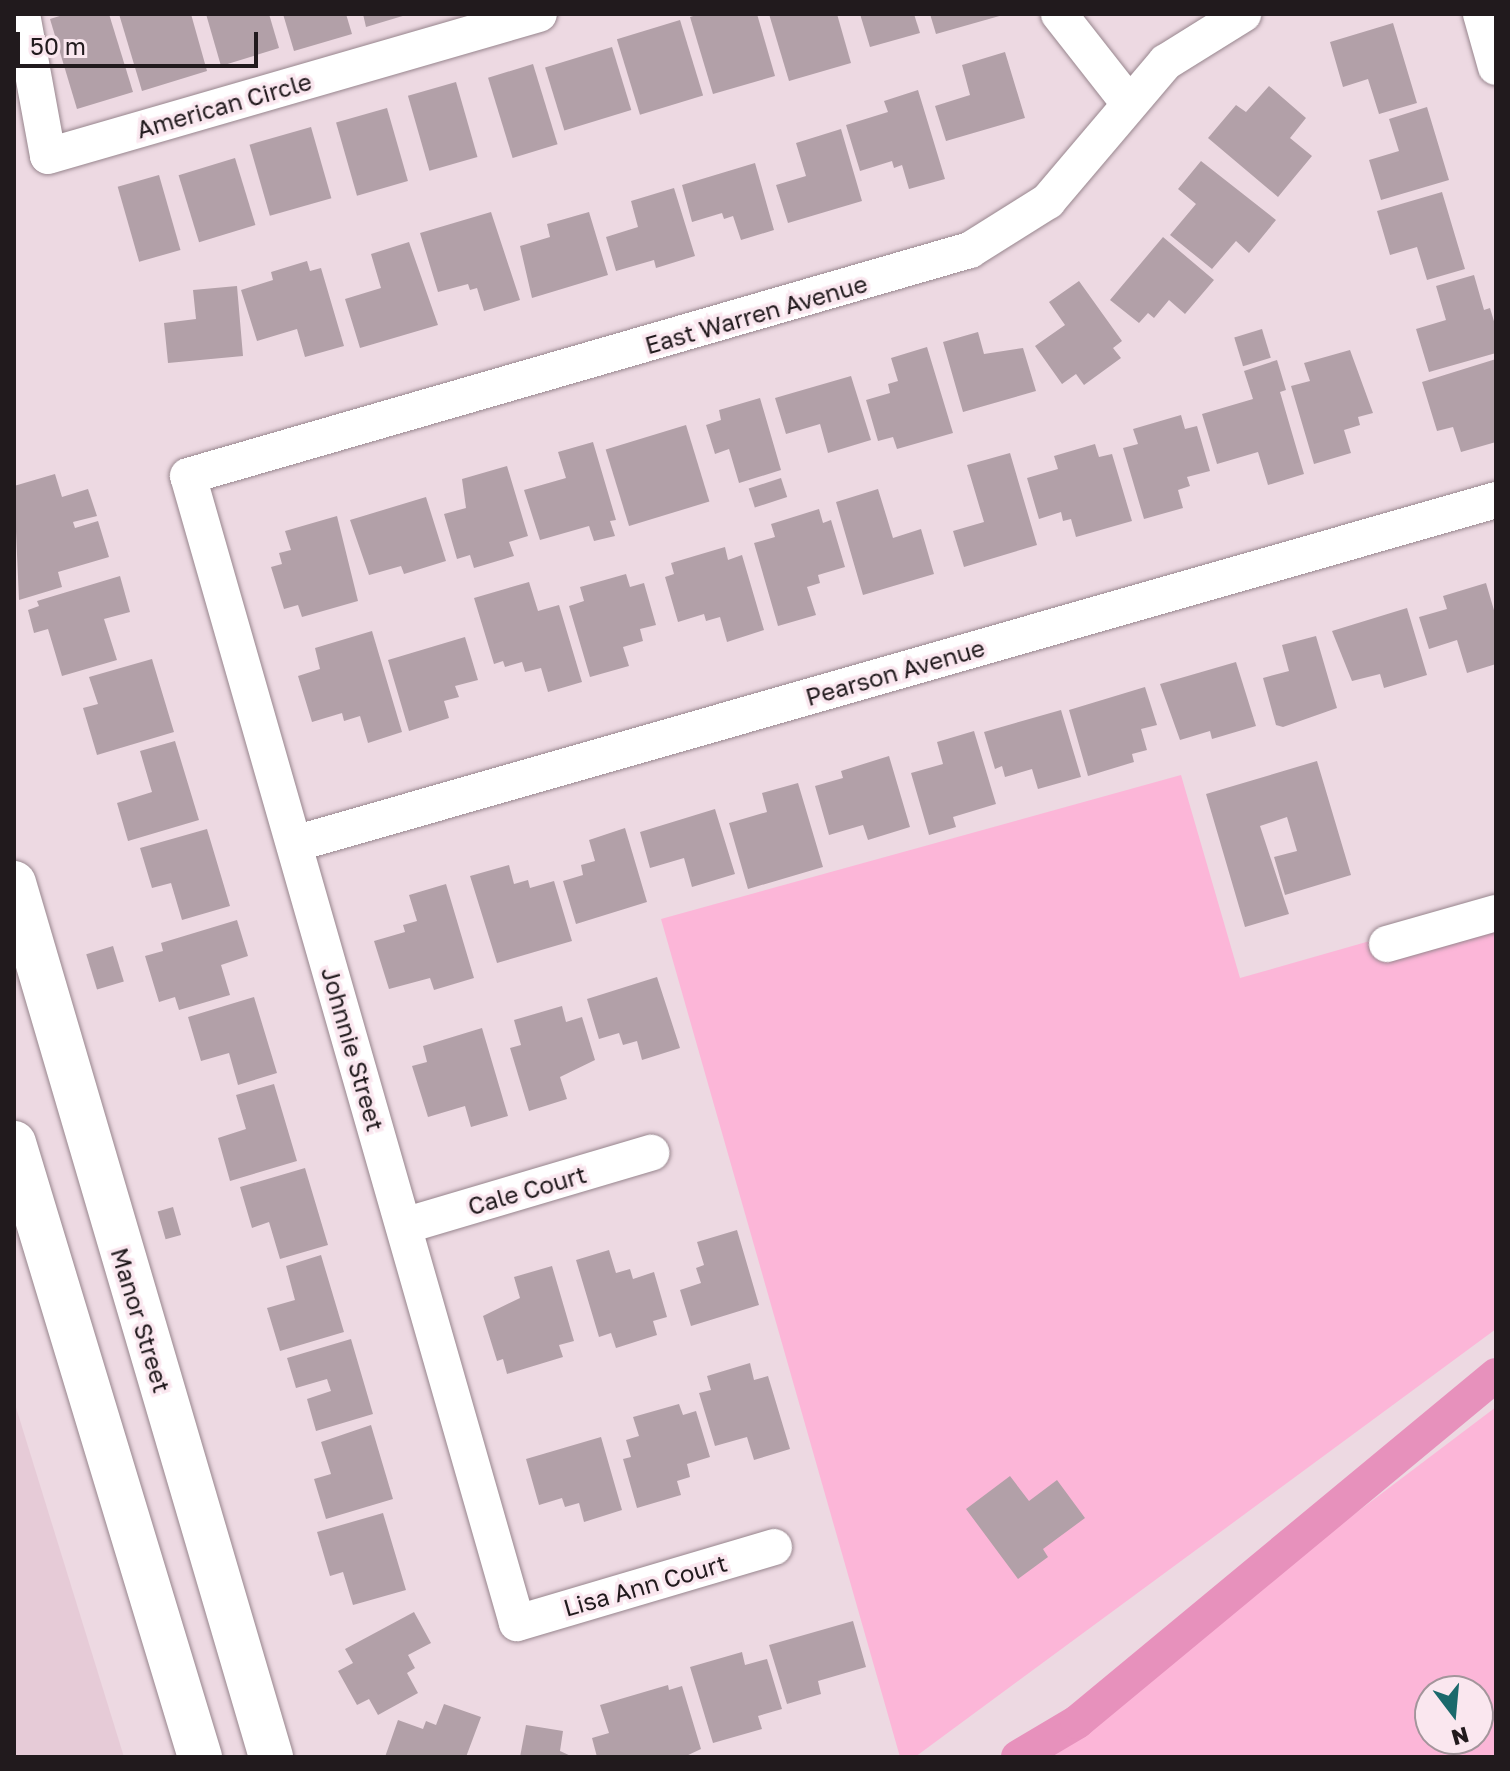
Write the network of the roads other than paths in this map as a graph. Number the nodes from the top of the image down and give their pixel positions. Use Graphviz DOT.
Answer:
graph roads {
  1 [pos="22,14"];
  2 [pos="539,14"];
  3 [pos="1059,14"];
  4 [pos="1243,14"];
  5 [pos="1481,14"];
  6 [pos="1496,67"];
  7 [pos="1128,102"];
  8 [pos="188,476"];
  9 [pos="1496,500"];
  10 [pos="294,844"];
  11 [pos="14,883"];
  12 [pos="1496,913"];
  13 [pos="1387,944"];
  14 [pos="14,1143"];
  15 [pos="651,1153"];
  16 [pos="404,1226"];
  17 [pos="774,1547"];
  18 [pos="517,1623"];
  19 [pos="200,1757"];
  20 [pos="271,1757"];
  1 -- 2 [label="street, American Circle"];
  3 -- 7 [label="street"];
  4 -- 7 [label="street, East Warren Avenue"];
  5 -- 6 [label="street"];
  7 -- 8 [label="street, East Warren Avenue"];
  8 -- 10 [label="street, Johnnie Street"];
  9 -- 10 [label="street, Pearson Avenue"];
  10 -- 16 [label="street, Johnnie Street"];
  11 -- 20 [label="main road, Manor Street"];
  12 -- 13 [label="street"];
  14 -- 19 [label="main road"];
  15 -- 16 [label="street, Cale Court"];
  16 -- 18 [label="street, Johnnie Street"];
  17 -- 18 [label="street, Lisa Ann Court"];
}
